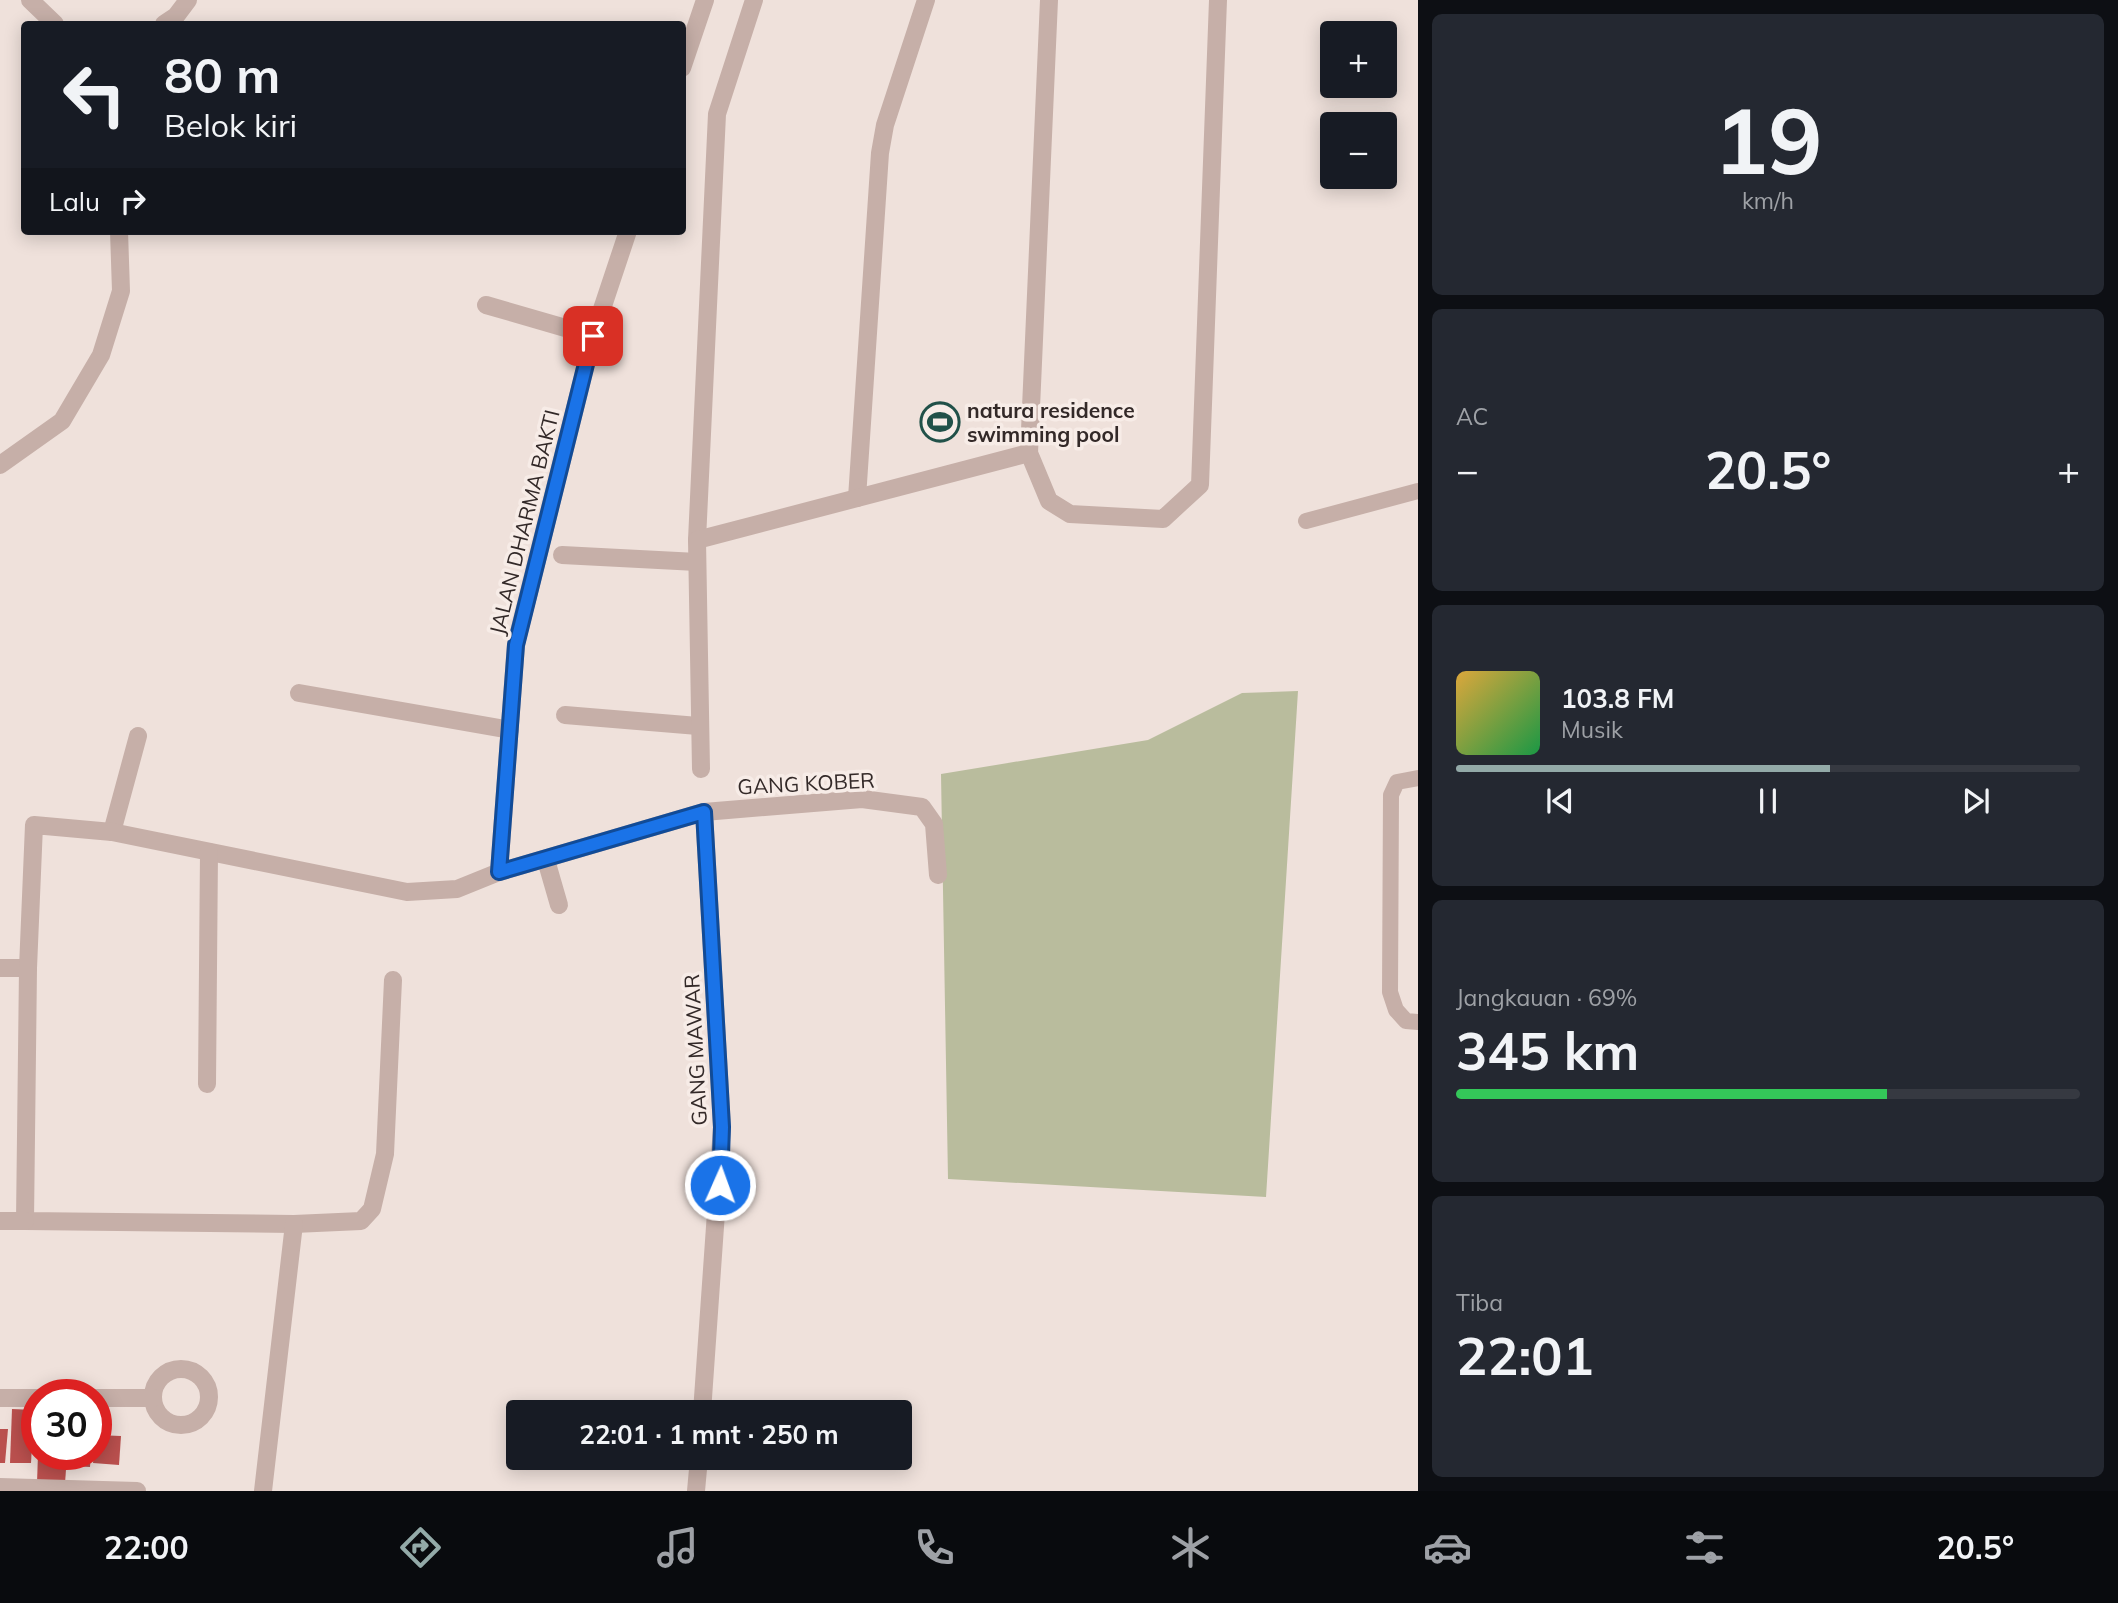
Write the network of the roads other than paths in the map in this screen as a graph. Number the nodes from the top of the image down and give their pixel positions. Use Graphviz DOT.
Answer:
graph roads {
  1 [pos="30,0"];
  2 [pos="188,0"];
  3 [pos="705,0"];
  4 [pos="754,0"];
  5 [pos="926,0"];
  6 [pos="1049,0"];
  7 [pos="1218,0"];
  8 [pos="52,21"];
  9 [pos="168,21"];
  10 [pos="686,56"];
  11 [pos="119,235"];
  12 [pos="627,235"];
  13 [pos="486,305"];
  14 [pos="593,336"];
  15 [pos="1029,453"];
  16 [pos="0,466"];
  17 [pos="1418,491"];
  18 [pos="857,498"];
  19 [pos="1306,521"];
  20 [pos="697,540"];
  21 [pos="562,555"];
  22 [pos="697,562"];
  23 [pos="299,693"];
  24 [pos="565,715"];
  25 [pos="698,726"];
  26 [pos="510,730"];
  27 [pos="138,736"];
  28 [pos="701,769"];
  29 [pos="1418,778"];
  30 [pos="704,812"];
  31 [pos="112,832"];
  32 [pos="209,852"];
  33 [pos="546,860"];
  34 [pos="499,872"];
  35 [pos="938,875"];
  36 [pos="559,905"];
  37 [pos="0,968"];
  38 [pos="28,968"];
  39 [pos="393,980"];
  40 [pos="1418,1022"];
  41 [pos="207,1084"];
  42 [pos="0,1221"];
  43 [pos="25,1222"];
  44 [pos="295,1224"];
  45 [pos="0,1398"];
  46 [pos="21,1398"];
  47 [pos="112,1398"];
  48 [pos="153,1398"];
  49 [pos="703,1400"];
  50 [pos="698,1470"];
  51 [pos="0,1487"];
  52 [pos="137,1491"];
  53 [pos="263,1491"];
  54 [pos="696,1491"];
  1 -- 8 [label="street"];
  2 -- 9 [label="street"];
  3 -- 10 [label="street"];
  4 -- 20 [label="street"];
  5 -- 18 [label="street"];
  6 -- 15 [label="street"];
  7 -- 15 [label="street"];
  11 -- 16 [label="street"];
  12 -- 14 [label="street, JALAN DHARMA BAKTI"];
  13 -- 14 [label="street"];
  14 -- 26 [label="street, JALAN DHARMA BAKTI"];
  15 -- 18 [label="street"];
  17 -- 19 [label="lane"];
  18 -- 20 [label="street"];
  20 -- 22 [label="street"];
  21 -- 22 [label="street"];
  22 -- 25 [label="street"];
  23 -- 26 [label="street"];
  24 -- 25 [label="street"];
  25 -- 28 [label="street"];
  26 -- 34 [label="street, JALAN DHARMA BAKTI"];
  27 -- 31 [label="street"];
  29 -- 40 [label="lane"];
  30 -- 33 [label="street, GANG KOBER"];
  30 -- 35 [label="street, GANG KOBER"];
  30 -- 49 [label="street, GANG MAWAR"];
  31 -- 32 [label="street, GANG KOBER"];
  31 -- 38 [label="street, GANG KOBER"];
  32 -- 34 [label="street, GANG KOBER"];
  32 -- 41 [label="street"];
  33 -- 34 [label="street, GANG KOBER"];
  33 -- 36 [label="street"];
  37 -- 38 [label="street"];
  38 -- 43 [label="street"];
  39 -- 44 [label="street"];
  42 -- 43 [label="street"];
  43 -- 44 [label="street"];
  44 -- 53 [label="street"];
  45 -- 46 [label="street"];
  47 -- 48 [label="street"];
  50 -- 54 [label="street"];
  51 -- 52 [label="street"];
}
